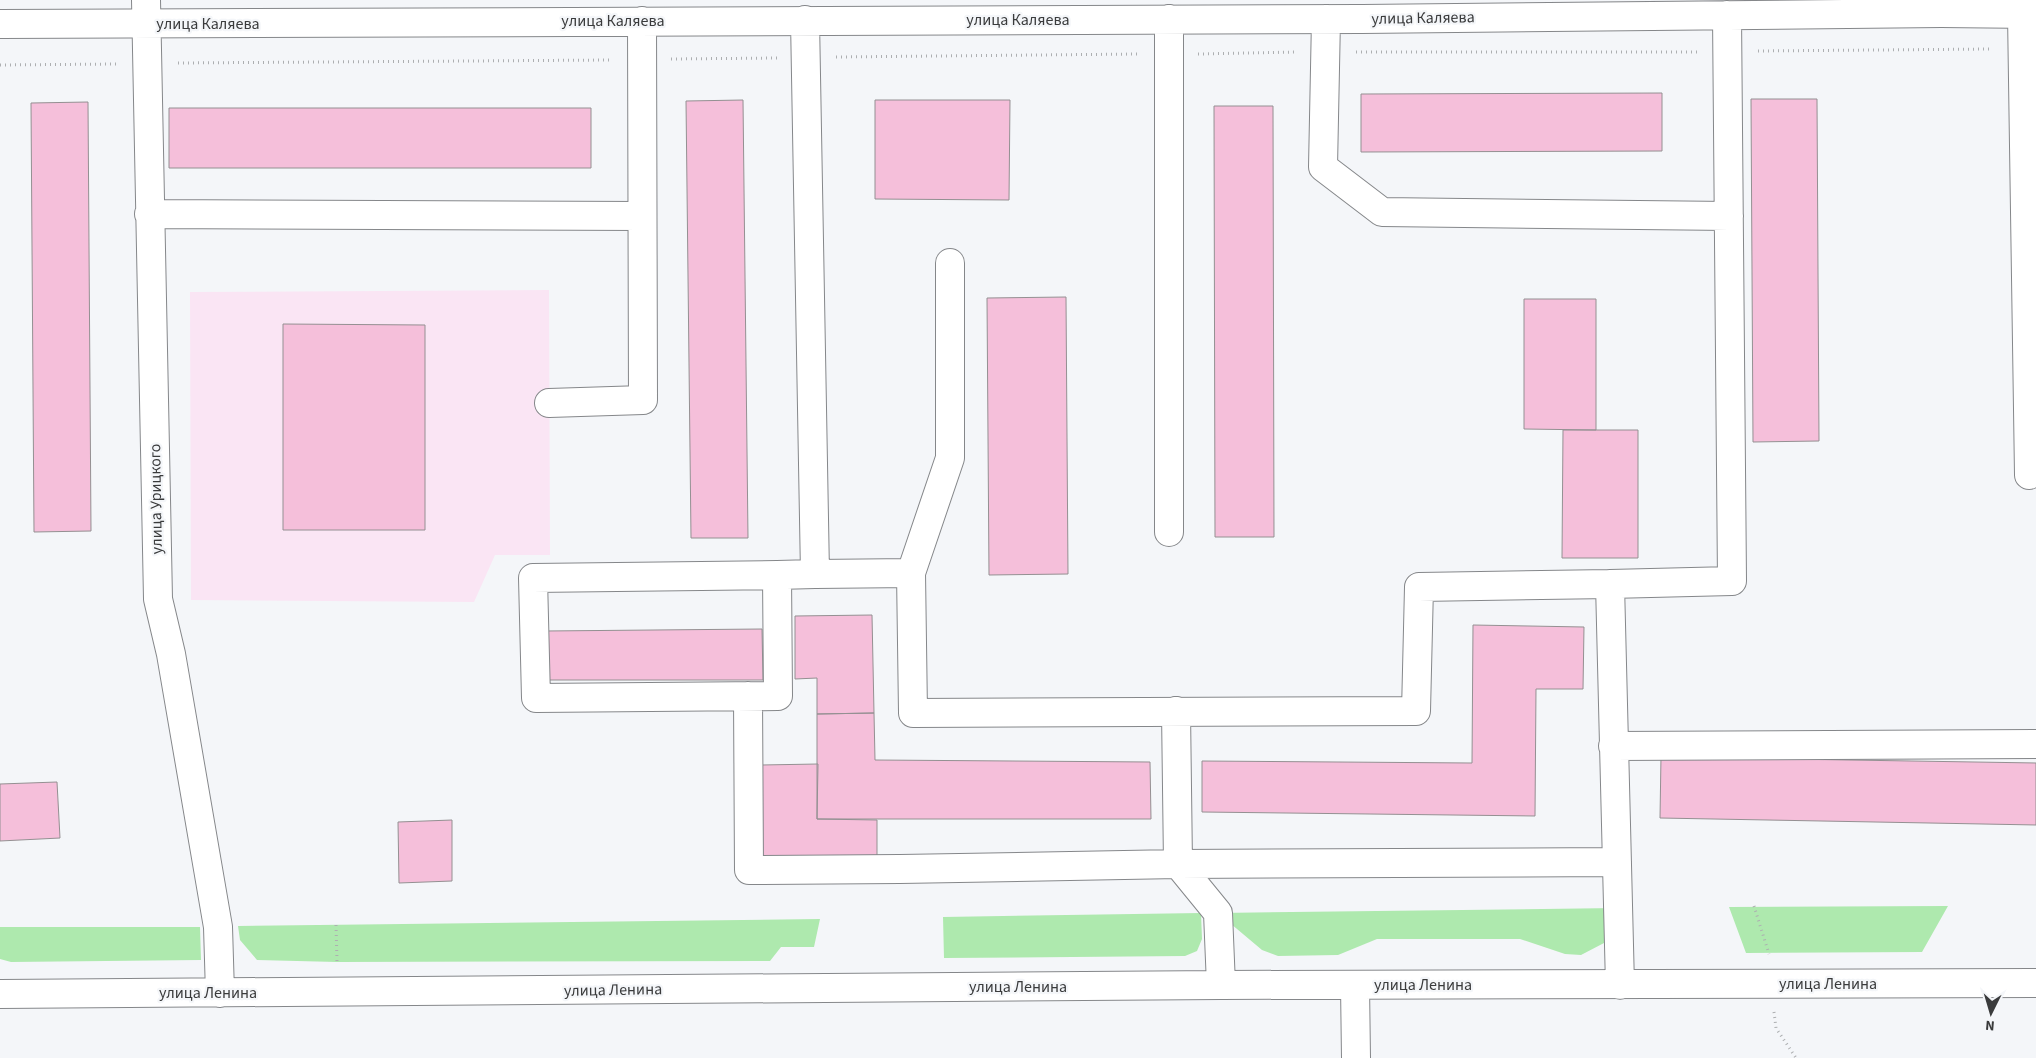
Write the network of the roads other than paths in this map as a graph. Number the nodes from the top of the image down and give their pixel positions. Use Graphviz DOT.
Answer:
graph roads {
  1 [pos="1941,6"];
  2 [pos="750,10"];
  3 [pos="1361,10"];
  4 [pos="146,12"];
  5 [pos="2029,14"];
  6 [pos="1728,15"];
  7 [pos="1169,19"];
  8 [pos="1326,19"];
  9 [pos="806,20"];
  10 [pos="642,21"];
  11 [pos="0,24"];
  12 [pos="149,214"];
  13 [pos="642,216"];
  14 [pos="1729,216"];
  15 [pos="950,263"];
  16 [pos="549,403"];
  17 [pos="2029,475"];
  18 [pos="1169,532"];
  19 [pos="911,573"];
  20 [pos="815,574"];
  21 [pos="777,575"];
  22 [pos="1610,584"];
  23 [pos="748,696"];
  24 [pos="1176,712"];
  25 [pos="2036,744"];
  26 [pos="1613,746"];
  27 [pos="1617,862"];
  28 [pos="1178,864"];
  29 [pos="2036,983"];
  30 [pos="1221,985"];
  31 [pos="1355,985"];
  32 [pos="1620,985"];
  33 [pos="220,993"];
  34 [pos="0,994"];
  35 [pos="1356,1058"];
  1 -- 5 [label="street, улица Каляева"];
  1 -- 6 [label="street, улица Каляева"];
  2 -- 9 [label="street, улица Каляева"];
  2 -- 10 [label="street, улица Каляева"];
  3 -- 6 [label="street, улица Каляева"];
  3 -- 8 [label="street, улица Каляева"];
  4 -- 10 [label="street, улица Каляева"];
  4 -- 11 [label="street, улица Каляева"];
  4 -- 12 [label="street, улица Урицкого"];
  5 -- 17 [label="street"];
  6 -- 14 [label="street"];
  7 -- 8 [label="street, улица Каляева"];
  7 -- 9 [label="street, улица Каляева"];
  7 -- 18 [label="street"];
  8 -- 14 [label="street"];
  9 -- 20 [label="street"];
  10 -- 13 [label="street"];
  12 -- 13 [label="street"];
  12 -- 33 [label="street, улица Урицкого"];
  13 -- 16 [label="street"];
  14 -- 22 [label="street"];
  15 -- 19 [label="street"];
  19 -- 20 [label="street"];
  19 -- 24 [label="street"];
  20 -- 21 [label="street"];
  21 -- 23 [label="street"];
  21 -- 23 [label="street"];
  22 -- 24 [label="street"];
  22 -- 26 [label="street"];
  23 -- 28 [label="street"];
  24 -- 28 [label="street"];
  25 -- 26 [label="street"];
  26 -- 27 [label="street"];
  27 -- 28 [label="street"];
  27 -- 32 [label="street"];
  28 -- 30 [label="street"];
  29 -- 32 [label="street, улица Ленина"];
  30 -- 31 [label="street, улица Ленина"];
  30 -- 33 [label="street, улица Ленина"];
  31 -- 32 [label="street, улица Ленина"];
  31 -- 35 [label="street"];
  33 -- 34 [label="street, улица Ленина"];
}
